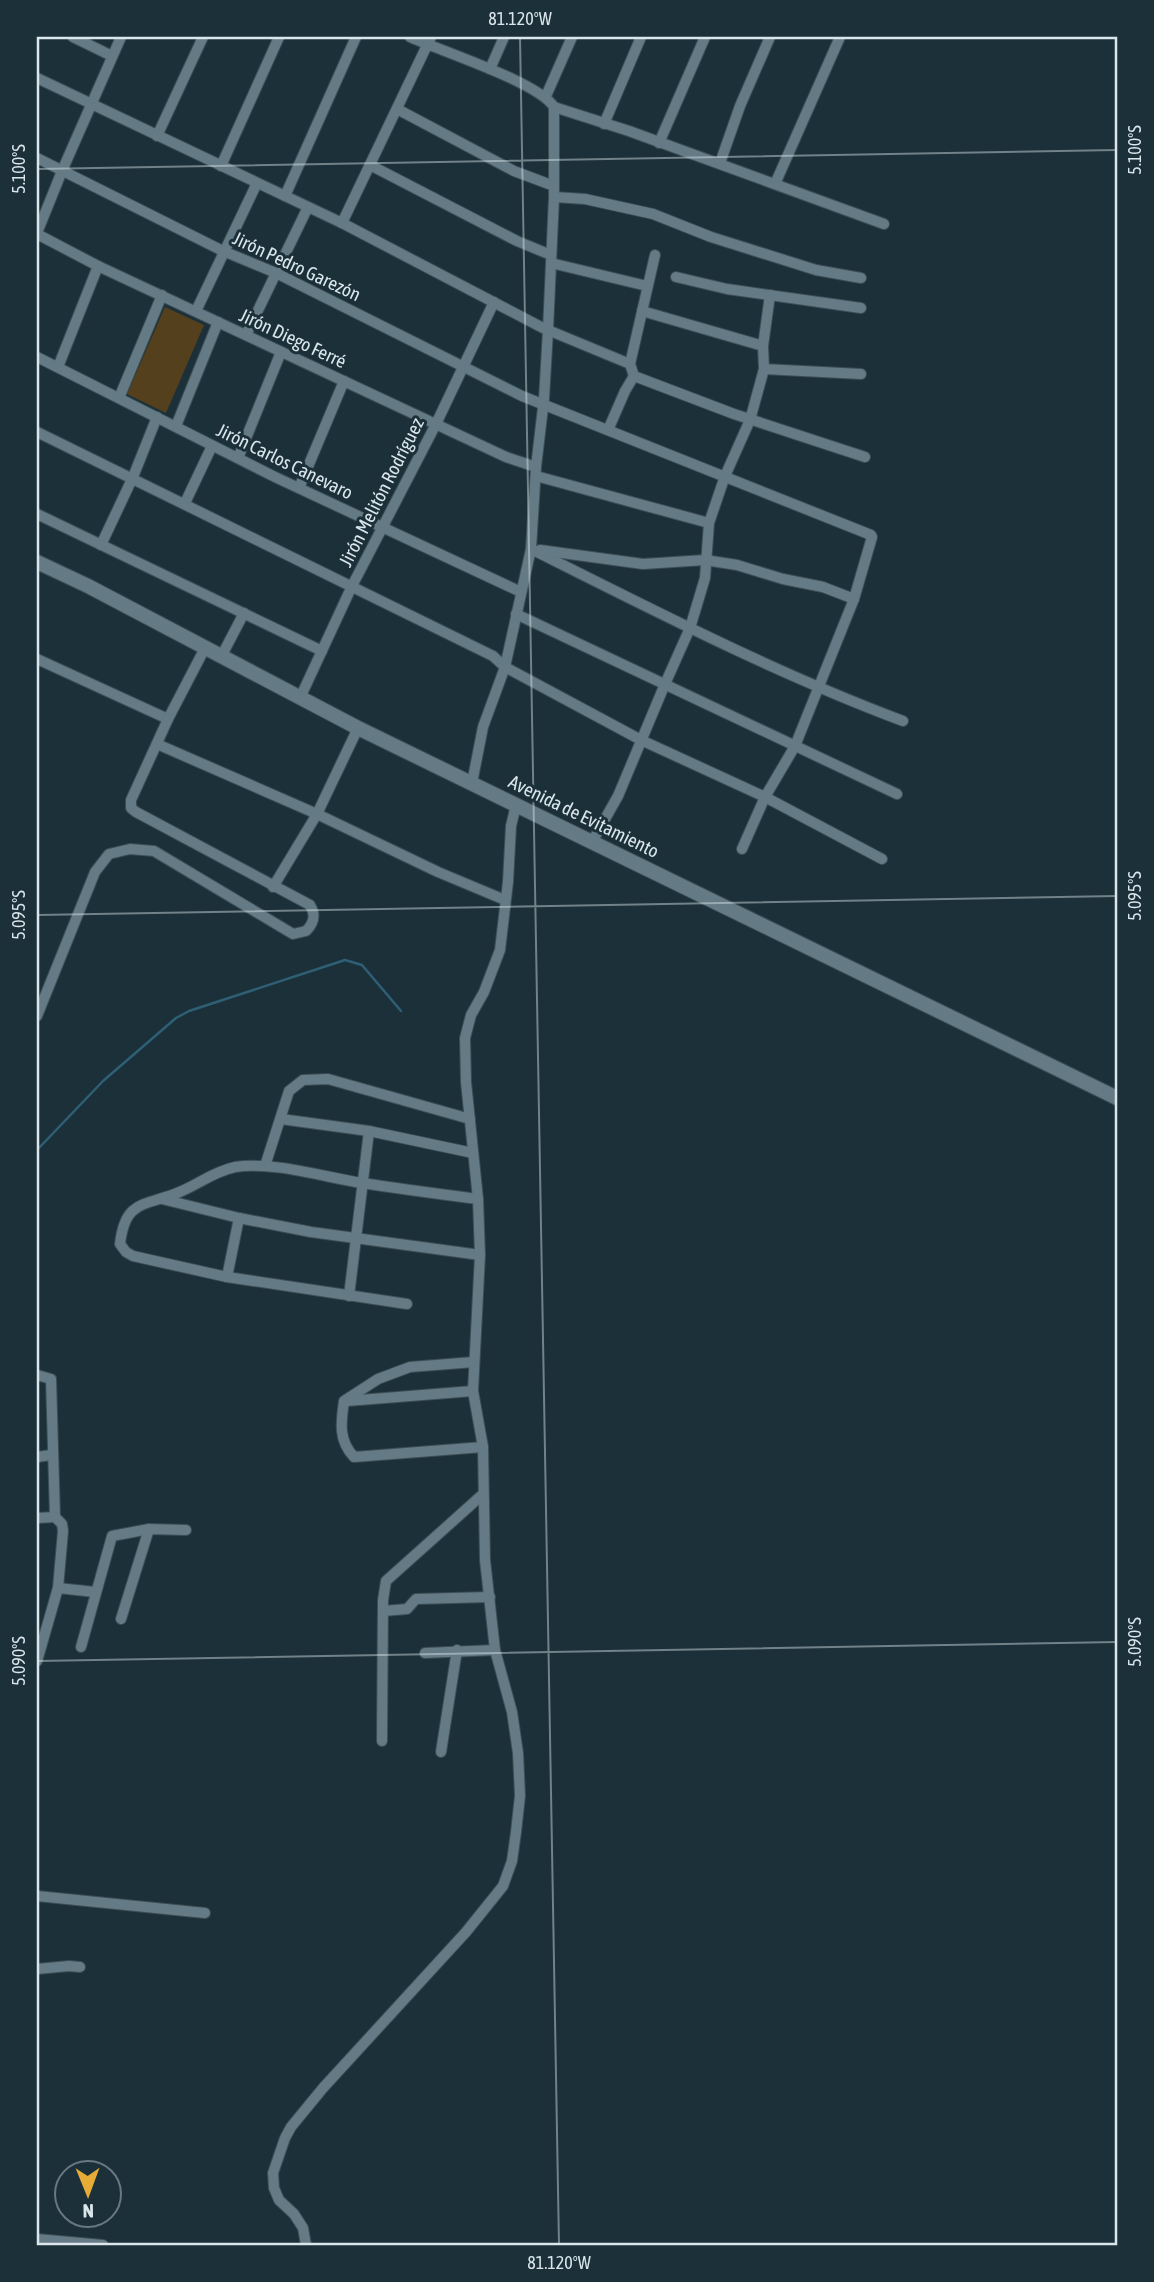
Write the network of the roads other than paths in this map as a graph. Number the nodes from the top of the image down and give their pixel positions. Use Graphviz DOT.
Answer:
graph roads {
  1 [pos="73,37"];
  2 [pos="121,37"];
  3 [pos="204,37"];
  4 [pos="279,37"];
  5 [pos="356,37"];
  6 [pos="410,37"];
  7 [pos="504,37"];
  8 [pos="572,37"];
  9 [pos="641,37"];
  10 [pos="705,37"];
  11 [pos="770,37"];
  12 [pos="840,37"];
  13 [pos="429,41"];
  14 [pos="112,56"];
  15 [pos="490,69"];
  16 [pos="37,78"];
  17 [pos="546,96"];
  18 [pos="91,103"];
  19 [pos="554,107"];
  20 [pos="397,109"];
  21 [pos="604,124"];
  22 [pos="158,136"];
  23 [pos="659,143"];
  24 [pos="37,158"];
  25 [pos="720,163"];
  26 [pos="370,165"];
  27 [pos="221,166"];
  28 [pos="62,170"];
  29 [pos="257,183"];
  30 [pos="775,184"];
  31 [pos="554,191"];
  32 [pos="285,196"];
  33 [pos="308,207"];
  34 [pos="342,223"];
  35 [pos="884,224"];
  36 [pos="37,233"];
  37 [pos="223,251"];
  38 [pos="654,255"];
  39 [pos="551,259"];
  40 [pos="98,265"];
  41 [pos="276,273"];
  42 [pos="677,277"];
  43 [pos="861,278"];
  44 [pos="648,286"];
  45 [pos="162,295"];
  46 [pos="770,295"];
  47 [pos="494,302"];
  48 [pos="861,308"];
  49 [pos="196,311"];
  50 [pos="642,311"];
  51 [pos="218,322"];
  52 [pos="548,330"];
  53 [pos="246,335"];
  54 [pos="763,346"];
  55 [pos="281,352"];
  56 [pos="37,357"];
  57 [pos="630,364"];
  58 [pos="463,366"];
  59 [pos="58,367"];
  60 [pos="764,369"];
  61 [pos="861,374"];
  62 [pos="634,376"];
  63 [pos="344,381"];
  64 [pos="119,398"];
  65 [pos="543,405"];
  66 [pos="158,417"];
  67 [pos="750,420"];
  68 [pos="436,425"];
  69 [pos="176,426"];
  70 [pos="608,430"];
  71 [pos="37,432"];
  72 [pos="212,446"];
  73 [pos="865,457"];
  74 [pos="239,458"];
  75 [pos="536,471"];
  76 [pos="724,476"];
  77 [pos="133,478"];
  78 [pos="299,488"];
  79 [pos="185,503"];
  80 [pos="37,514"];
  81 [pos="709,523"];
  82 [pos="382,527"];
  83 [pos="102,545"];
  84 [pos="531,549"];
  85 [pos="705,560"];
  86 [pos="37,562"];
  87 [pos="352,586"];
  88 [pos="521,592"];
  89 [pos="854,599"];
  90 [pos="244,613"];
  91 [pos="516,614"];
  92 [pos="690,628"];
  93 [pos="205,648"];
  94 [pos="322,651"];
  95 [pos="221,657"];
  96 [pos="37,659"];
  97 [pos="505,667"];
  98 [pos="665,684"];
  99 [pos="819,687"];
  100 [pos="300,698"];
  101 [pos="168,719"];
  102 [pos="903,721"];
  103 [pos="358,728"];
  104 [pos="641,740"];
  105 [pos="157,744"];
  106 [pos="795,746"];
  107 [pos="472,783"];
  108 [pos="897,794"];
  109 [pos="765,797"];
  110 [pos="516,805"];
  111 [pos="317,814"];
  112 [pos="592,842"];
  113 [pos="741,849"];
  114 [pos="882,859"];
  115 [pos="273,887"];
  116 [pos="505,900"];
  117 [pos="37,1016"];
  118 [pos="1117,1098"];
  119 [pos="281,1119"];
  120 [pos="470,1119"];
  121 [pos="369,1131"];
  122 [pos="473,1153"];
  123 [pos="265,1166"];
  124 [pos="362,1183"];
  125 [pos="159,1198"];
  126 [pos="478,1199"];
  127 [pos="240,1219"];
  128 [pos="355,1239"];
  129 [pos="480,1255"];
  130 [pos="227,1277"];
  131 [pos="349,1296"];
  132 [pos="407,1304"];
  133 [pos="474,1362"];
  134 [pos="37,1375"];
  135 [pos="473,1391"];
  136 [pos="344,1401"];
  137 [pos="37,1420"];
  138 [pos="51,1420"];
  139 [pos="483,1447"];
  140 [pos="51,1455"];
  141 [pos="37,1457"];
  142 [pos="482,1495"];
  143 [pos="55,1517"];
  144 [pos="37,1518"];
  145 [pos="149,1529"];
  146 [pos="186,1530"];
  147 [pos="58,1588"];
  148 [pos="95,1592"];
  149 [pos="490,1597"];
  150 [pos="383,1611"];
  151 [pos="121,1619"];
  152 [pos="81,1647"];
  153 [pos="457,1650"];
  154 [pos="495,1650"];
  155 [pos="425,1653"];
  156 [pos="37,1661"];
  157 [pos="382,1741"];
  158 [pos="441,1752"];
  159 [pos="37,1896"];
  160 [pos="205,1913"];
  161 [pos="80,1967"];
  162 [pos="37,1969"];
  163 [pos="37,2239"];
  164 [pos="103,2245"];
  165 [pos="306,2245"];
  1 -- 14 [label="street"];
  2 -- 14 [label="street"];
  3 -- 22 [label="street"];
  4 -- 27 [label="street"];
  5 -- 32 [label="street"];
  6 -- 13 [label="street"];
  7 -- 15 [label="street"];
  8 -- 17 [label="street"];
  9 -- 21 [label="street"];
  10 -- 23 [label="street"];
  11 -- 25 [label="street"];
  12 -- 30 [label="street"];
  13 -- 15 [label="street"];
  13 -- 20 [label="street"];
  14 -- 18 [label="street"];
  15 -- 17 [label="street"];
  16 -- 18 [label="street"];
  17 -- 19 [label="street"];
  18 -- 22 [label="street"];
  18 -- 28 [label="street"];
  19 -- 21 [label="street"];
  19 -- 31 [label="street"];
  20 -- 26 [label="street"];
  20 -- 31 [label="street"];
  21 -- 23 [label="street"];
  22 -- 27 [label="street"];
  23 -- 25 [label="street"];
  24 -- 28 [label="street, Jirón Pedro Garezón"];
  25 -- 30 [label="street"];
  26 -- 34 [label="street"];
  26 -- 39 [label="street"];
  27 -- 29 [label="street"];
  28 -- 36 [label="street"];
  28 -- 37 [label="street, Jirón Pedro Garezón"];
  29 -- 32 [label="street"];
  29 -- 37 [label="street"];
  30 -- 35 [label="street"];
  31 -- 39 [label="street"];
  31 -- 43 [label="street"];
  32 -- 33 [label="street"];
  33 -- 34 [label="street"];
  33 -- 41 [label="street"];
  34 -- 47 [label="street"];
  36 -- 40 [label="street, Jirón Diego Ferré"];
  37 -- 41 [label="street, Jirón Pedro Garezón"];
  37 -- 49 [label="street"];
  38 -- 44 [label="street"];
  39 -- 44 [label="street"];
  39 -- 52 [label="street"];
  40 -- 45 [label="street, Jirón Diego Ferré"];
  40 -- 59 [label="street"];
  41 -- 53 [label="street"];
  41 -- 58 [label="street, Jirón Pedro Garezón"];
  42 -- 46 [label="street"];
  44 -- 50 [label="street"];
  45 -- 49 [label="street, Jirón Diego Ferré"];
  45 -- 64 [label="street"];
  46 -- 48 [label="street"];
  46 -- 54 [label="street"];
  47 -- 52 [label="street"];
  47 -- 58 [label="street, Jirón Melitón Rodríguez"];
  49 -- 51 [label="street, Jirón Diego Ferré"];
  50 -- 54 [label="street"];
  50 -- 57 [label="street"];
  51 -- 53 [label="street, Jirón Diego Ferré"];
  51 -- 69 [label="street"];
  52 -- 57 [label="street"];
  52 -- 65 [label="street"];
  53 -- 55 [label="street, Jirón Diego Ferré"];
  54 -- 60 [label="street"];
  55 -- 63 [label="street, Jirón Diego Ferré"];
  55 -- 74 [label="street"];
  56 -- 59 [label="street, Jirón Carlos Canevaro"];
  57 -- 62 [label="street"];
  58 -- 65 [label="street, Jirón Pedro Garezón"];
  58 -- 68 [label="street, Jirón Melitón Rodríguez"];
  59 -- 64 [label="street, Jirón Carlos Canevaro"];
  60 -- 61 [label="street"];
  60 -- 67 [label="street"];
  62 -- 67 [label="street"];
  62 -- 70 [label="street"];
  63 -- 68 [label="street, Jirón Diego Ferré"];
  63 -- 78 [label="street"];
  64 -- 66 [label="street, Jirón Carlos Canevaro"];
  65 -- 70 [label="street, Jirón Pedro Garezón"];
  65 -- 75 [label="street"];
  66 -- 69 [label="street, Jirón Carlos Canevaro"];
  66 -- 77 [label="street"];
  67 -- 73 [label="street"];
  67 -- 76 [label="street"];
  68 -- 75 [label="street, Jirón Diego Ferré"];
  68 -- 82 [label="street, Jirón Melitón Rodríguez"];
  69 -- 72 [label="street, Jirón Carlos Canevaro"];
  70 -- 76 [label="street, Jirón Pedro Garezón"];
  71 -- 77 [label="street"];
  72 -- 74 [label="street, Jirón Carlos Canevaro"];
  72 -- 79 [label="street"];
  74 -- 78 [label="street, Jirón Carlos Canevaro"];
  75 -- 81 [label="street, Jirón Diego Ferré"];
  75 -- 84 [label="street"];
  76 -- 81 [label="street"];
  76 -- 89 [label="street, Jirón Pedro Garezón"];
  77 -- 79 [label="street"];
  77 -- 83 [label="street"];
  78 -- 82 [label="street, Jirón Carlos Canevaro"];
  79 -- 87 [label="street"];
  80 -- 83 [label="street"];
  81 -- 85 [label="street"];
  82 -- 87 [label="street, Jirón Melitón Rodríguez"];
  82 -- 88 [label="street, Jirón Carlos Canevaro"];
  83 -- 90 [label="street"];
  84 -- 85 [label="street"];
  84 -- 88 [label="street"];
  84 -- 92 [label="street"];
  85 -- 89 [label="street"];
  85 -- 92 [label="street"];
  86 -- 93 [label="street, Avenida de Evitamiento"];
  87 -- 94 [label="street, Jirón Melitón Rodríguez"];
  87 -- 97 [label="street"];
  88 -- 91 [label="street"];
  89 -- 99 [label="street"];
  90 -- 94 [label="street"];
  90 -- 95 [label="street"];
  91 -- 97 [label="street"];
  91 -- 98 [label="street"];
  92 -- 98 [label="street"];
  92 -- 99 [label="street"];
  93 -- 95 [label="street, Avenida de Evitamiento"];
  93 -- 101 [label="street"];
  94 -- 100 [label="street, Jirón Melitón Rodríguez"];
  95 -- 100 [label="street, Avenida de Evitamiento"];
  96 -- 101 [label="street"];
  97 -- 104 [label="street"];
  97 -- 107 [label="street"];
  98 -- 104 [label="street"];
  98 -- 106 [label="street"];
  99 -- 102 [label="street"];
  99 -- 106 [label="street"];
  100 -- 103 [label="street, Avenida de Evitamiento"];
  101 -- 105 [label="street"];
  103 -- 107 [label="street, Avenida de Evitamiento"];
  103 -- 111 [label="street"];
  104 -- 109 [label="street"];
  104 -- 112 [label="street"];
  105 -- 111 [label="street"];
  105 -- 115 [label="street"];
  106 -- 108 [label="street"];
  106 -- 109 [label="street"];
  107 -- 110 [label="street, Avenida de Evitamiento"];
  109 -- 113 [label="street"];
  109 -- 114 [label="street"];
  110 -- 112 [label="street, Avenida de Evitamiento"];
  110 -- 116 [label="street"];
  111 -- 115 [label="street"];
  111 -- 116 [label="street"];
  112 -- 118 [label="street, Avenida de Evitamiento"];
  115 -- 117 [label="street"];
  116 -- 120 [label="street"];
  119 -- 120 [label="street"];
  119 -- 121 [label="street"];
  119 -- 123 [label="street"];
  120 -- 122 [label="street"];
  121 -- 122 [label="street"];
  121 -- 124 [label="street"];
  122 -- 126 [label="street"];
  123 -- 124 [label="street"];
  123 -- 125 [label="street"];
  124 -- 126 [label="street"];
  124 -- 128 [label="street"];
  125 -- 127 [label="street"];
  125 -- 130 [label="street"];
  126 -- 129 [label="street"];
  127 -- 128 [label="street"];
  127 -- 130 [label="street"];
  128 -- 129 [label="street"];
  128 -- 131 [label="street"];
  129 -- 133 [label="street"];
  130 -- 131 [label="street"];
  131 -- 132 [label="street"];
  133 -- 135 [label="street"];
  133 -- 136 [label="street"];
  134 -- 138 [label="street"];
  135 -- 136 [label="street"];
  135 -- 139 [label="street"];
  136 -- 139 [label="street"];
  137 -- 138 [label="street"];
  138 -- 140 [label="street"];
  139 -- 142 [label="street"];
  140 -- 141 [label="street"];
  140 -- 143 [label="street"];
  142 -- 149 [label="street"];
  142 -- 150 [label="street"];
  143 -- 144 [label="street"];
  143 -- 147 [label="street"];
  145 -- 146 [label="street"];
  145 -- 148 [label="street"];
  145 -- 151 [label="street"];
  147 -- 148 [label="street"];
  147 -- 156 [label="street"];
  148 -- 152 [label="street"];
  149 -- 150 [label="street"];
  149 -- 154 [label="street"];
  150 -- 157 [label="street"];
  153 -- 154 [label="street"];
  153 -- 155 [label="street"];
  153 -- 158 [label="street"];
  154 -- 165 [label="street"];
  159 -- 160 [label="street"];
  161 -- 162 [label="street"];
  163 -- 164 [label="street"];
}
